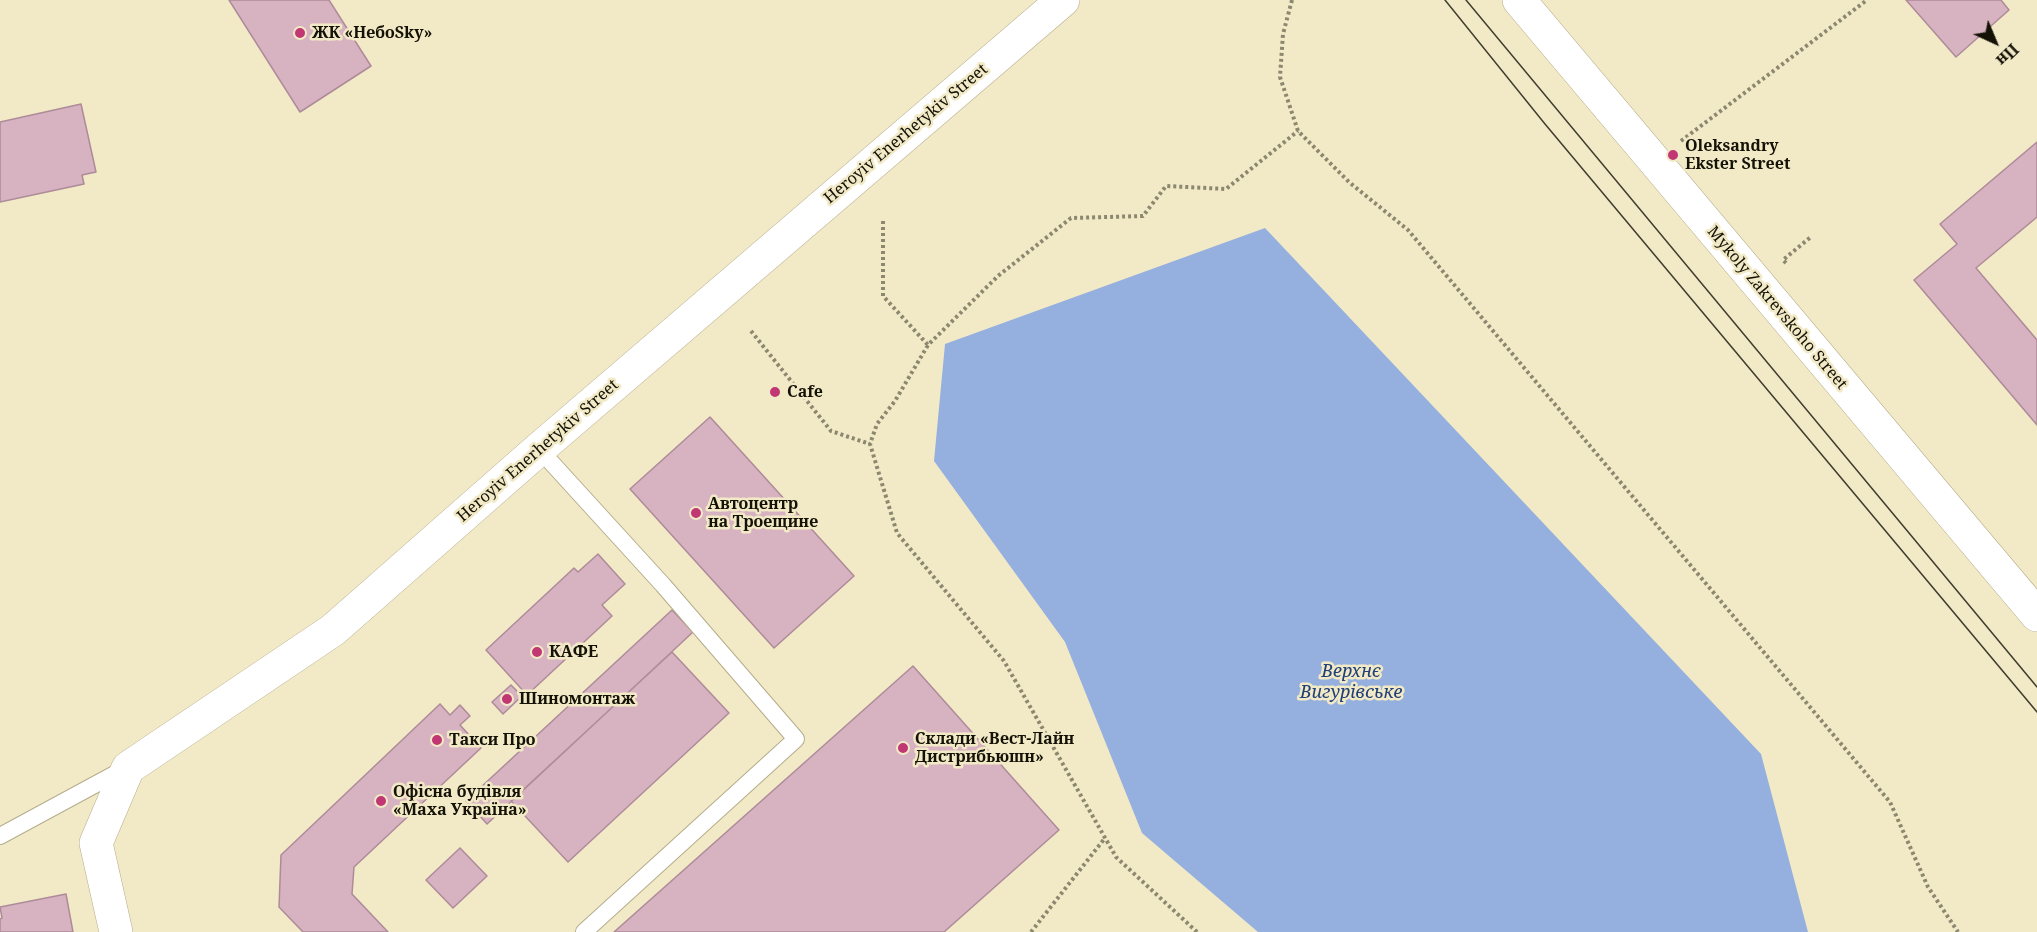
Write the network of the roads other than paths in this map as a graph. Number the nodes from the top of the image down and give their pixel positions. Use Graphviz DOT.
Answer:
graph roads {
  1 [pos="1063,0"];
  2 [pos="1519,0"];
  3 [pos="539,449"];
  4 [pos="2037,615"];
  5 [pos="128,768"];
  6 [pos="0,836"];
  7 [pos="116,932"];
  8 [pos="584,932"];
  1 -- 3 [label="street, Heroyiv Enerhetykiv Street"];
  2 -- 4 [label="street, Mykoly Zakrevskoho Street"];
  3 -- 5 [label="street, Heroyiv Enerhetykiv Street"];
  3 -- 8 [label="lane"];
  5 -- 6 [label="lane"];
  5 -- 7 [label="street"];
}
